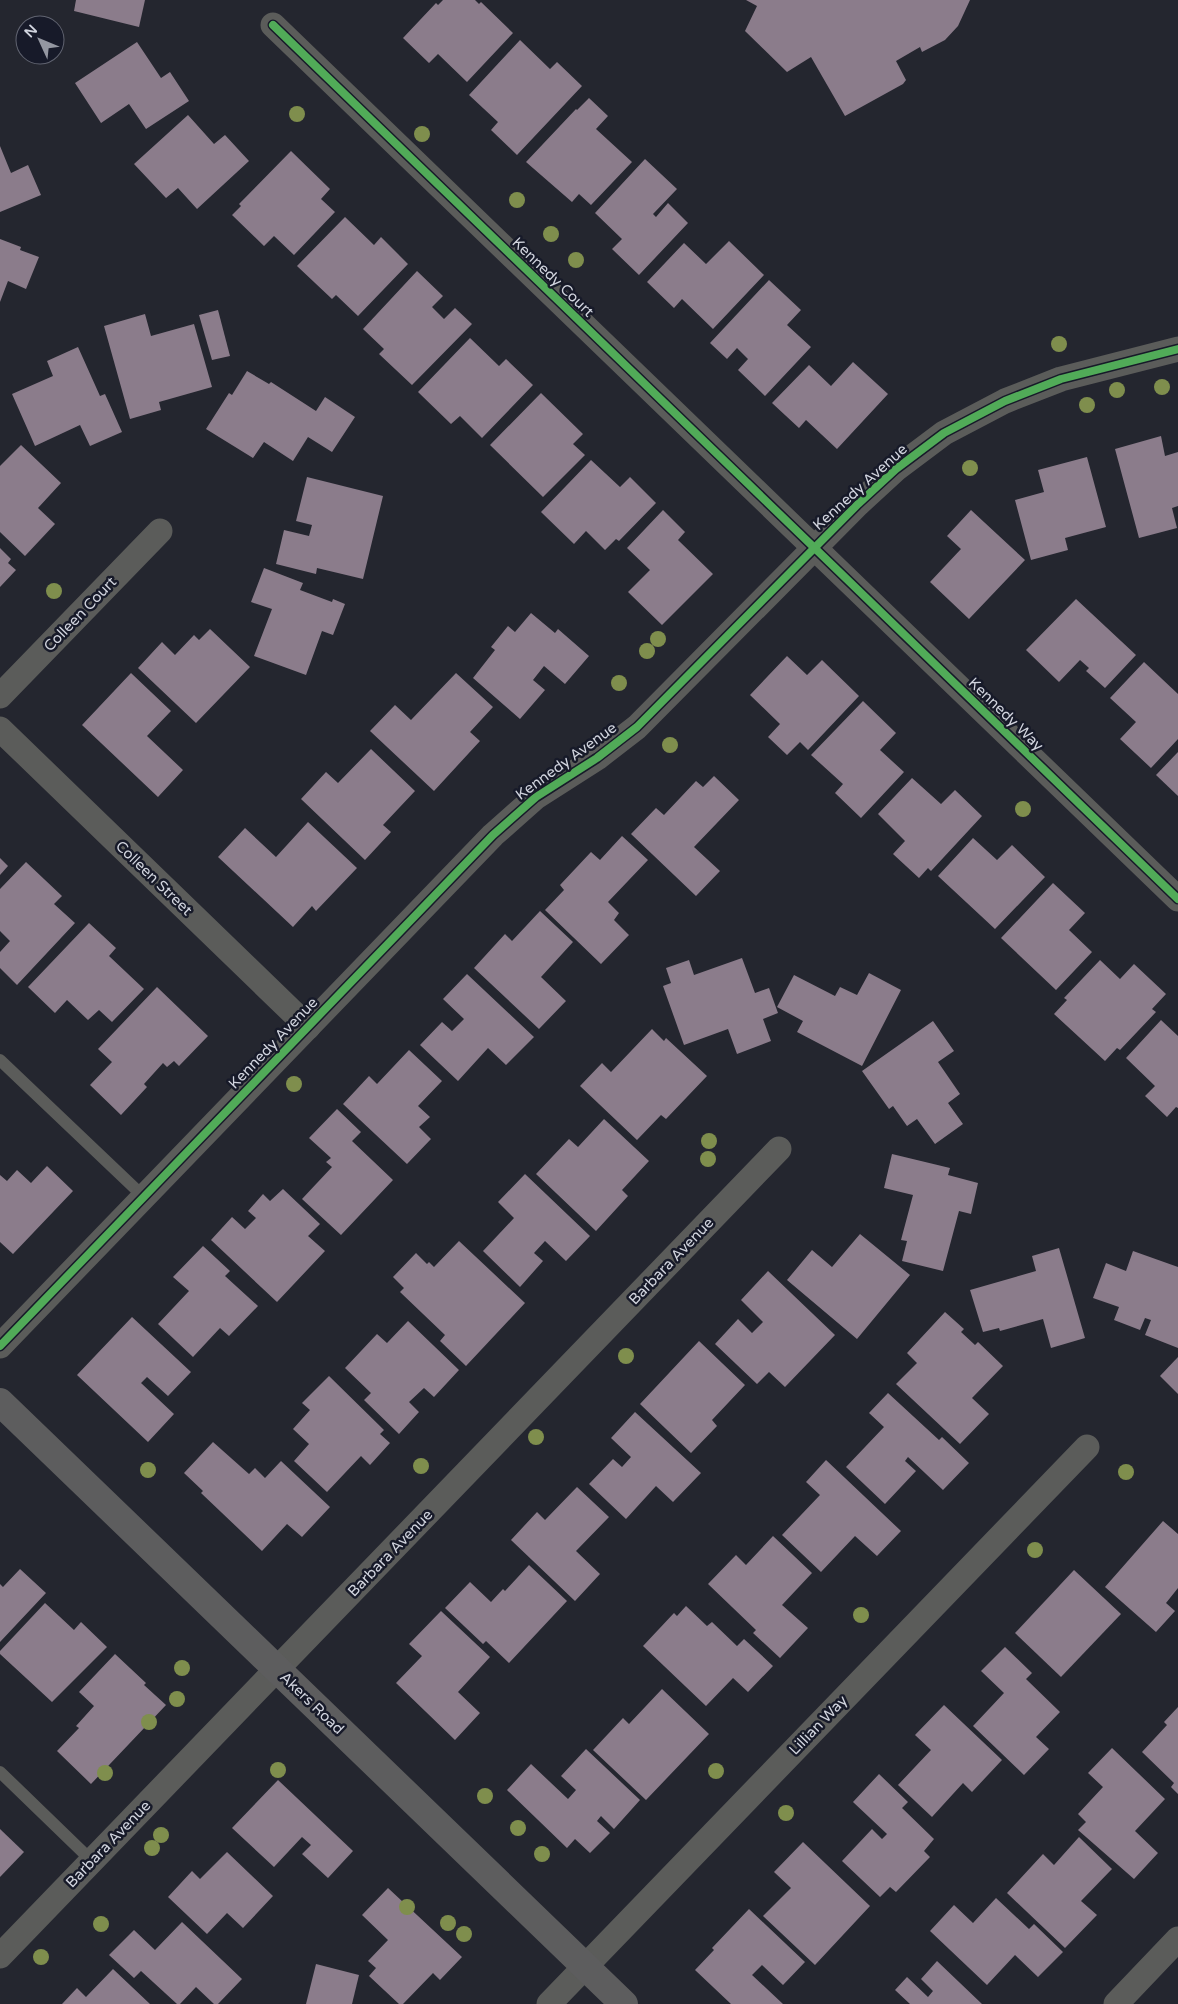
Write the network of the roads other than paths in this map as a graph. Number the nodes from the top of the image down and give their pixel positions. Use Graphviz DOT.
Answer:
graph roads {
  1 [pos="274,25"];
  2 [pos="1178,349"];
  3 [pos="160,531"];
  4 [pos="814,548"];
  5 [pos="0,696"];
  6 [pos="0,729"];
  7 [pos="1178,899"];
  8 [pos="308,1027"];
  9 [pos="0,1060"];
  10 [pos="779,1149"];
  11 [pos="144,1197"];
  12 [pos="0,1346"];
  13 [pos="0,1402"];
  14 [pos="1087,1447"];
  15 [pos="277,1670"];
  16 [pos="0,1772"];
  17 [pos="92,1861"];
  18 [pos="1178,1939"];
  19 [pos="0,1956"];
  20 [pos="585,1967"];
  21 [pos="549,2004"];
  22 [pos="624,2004"];
  23 [pos="1116,2004"];
  1 -- 4 [label="street, Kennedy Court"];
  2 -- 4 [label="street, Kennedy Avenue"];
  3 -- 5 [label="street, Colleen Court"];
  4 -- 7 [label="street, Kennedy Way"];
  4 -- 8 [label="street, Kennedy Avenue"];
  6 -- 8 [label="street, Colleen Street"];
  8 -- 11 [label="street, Kennedy Avenue"];
  9 -- 11 [label="lane"];
  10 -- 15 [label="street, Barbara Avenue"];
  11 -- 12 [label="street, Kennedy Avenue"];
  13 -- 15 [label="street, Akers Road"];
  14 -- 20 [label="street, Lillian Way"];
  15 -- 17 [label="street, Barbara Avenue"];
  15 -- 20 [label="street, Akers Road"];
  16 -- 17 [label="lane"];
  17 -- 19 [label="street, Barbara Avenue"];
  18 -- 23 [label="street"];
  20 -- 21 [label="street, Lillian Way"];
  20 -- 22 [label="street, Akers Road"];
}
